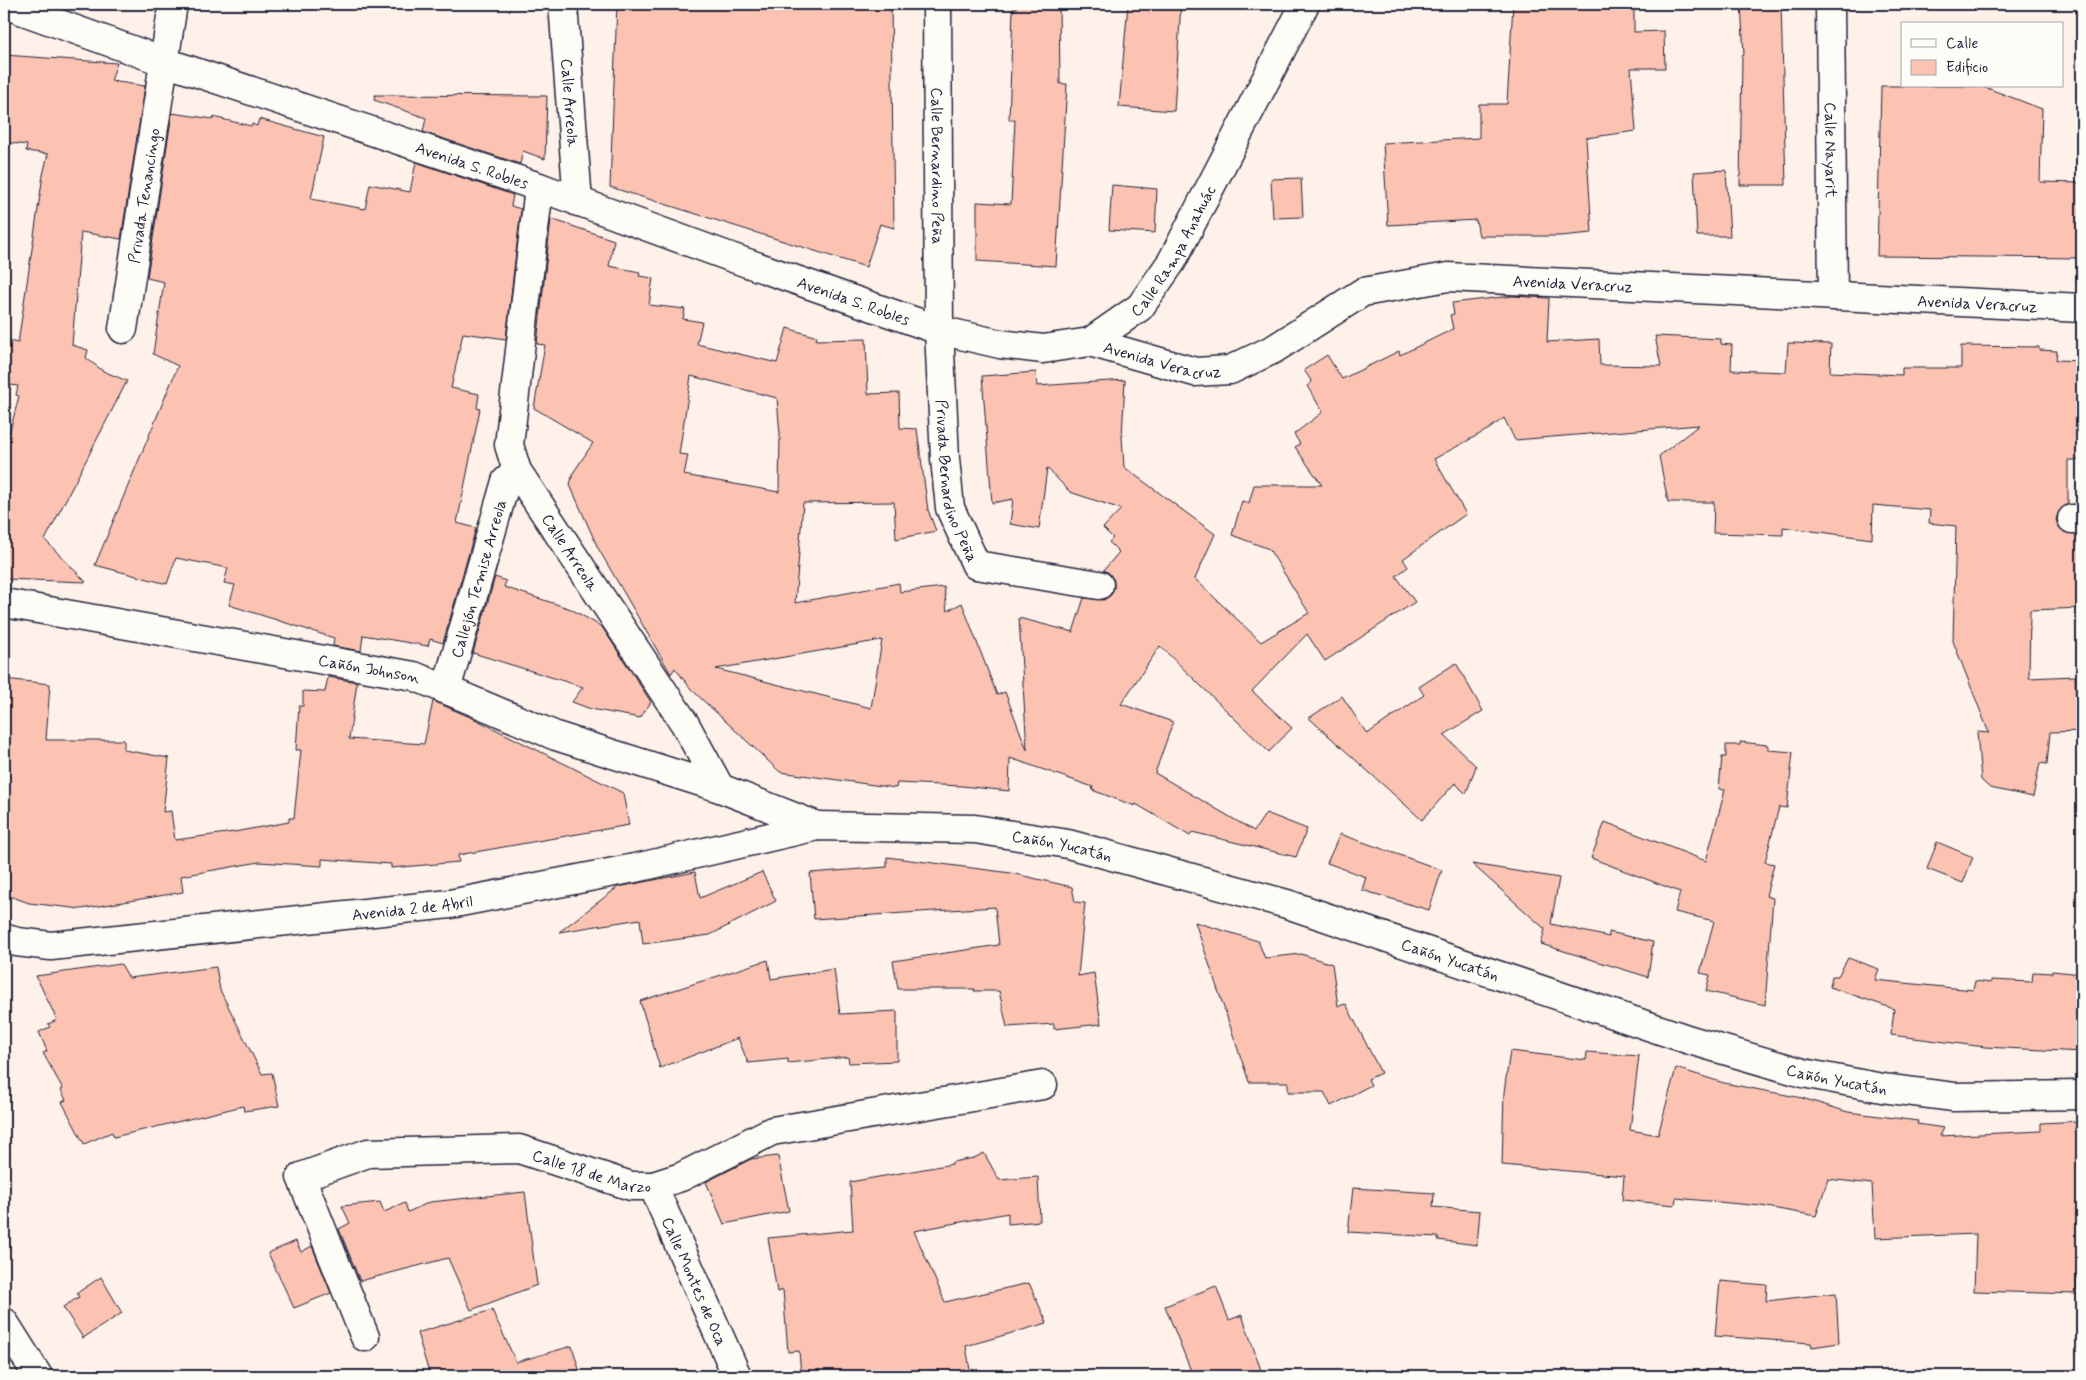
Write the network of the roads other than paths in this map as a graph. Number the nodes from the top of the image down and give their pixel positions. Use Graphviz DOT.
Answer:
graph roads {
  1 [pos="4,4"];
  2 [pos="173,4"];
  3 [pos="563,4"];
  4 [pos="937,4"];
  5 [pos="1305,4"];
  6 [pos="1830,4"];
  7 [pos="165,62"];
  8 [pos="539,187"];
  9 [pos="578,202"];
  10 [pos="1833,296"];
  11 [pos="2082,308"];
  12 [pos="123,330"];
  13 [pos="940,330"];
  14 [pos="1090,342"];
  15 [pos="517,471"];
  16 [pos="1099,585"];
  17 [pos="4,602"];
  18 [pos="446,690"];
  19 [pos="720,788"];
  20 [pos="817,826"];
  21 [pos="4,938"];
  22 [pos="1043,1085"];
  23 [pos="2082,1095"];
  24 [pos="653,1186"];
  25 [pos="4,1322"];
  26 [pos="365,1337"];
  27 [pos="38,1376"];
  28 [pos="737,1376"];
  1 -- 7 [label="street, Avenida S. Robles"];
  2 -- 7 [label="street, Privada Tenancingo"];
  3 -- 9 [label="street, Calle Arreola"];
  4 -- 13 [label="street, Calle Bernardino Peña"];
  5 -- 14 [label="street, Calle Rampa Anahuác"];
  6 -- 10 [label="street, Calle Nayarit"];
  7 -- 8 [label="street, Avenida S. Robles"];
  7 -- 12 [label="street, Privada Tenancingo"];
  8 -- 9 [label="street, Avenida S. Robles"];
  8 -- 15 [label="street, Calle Arreola"];
  9 -- 13 [label="street, Avenida S. Robles"];
  10 -- 11 [label="street, Avenida Veracruz"];
  10 -- 14 [label="street, Avenida Veracruz"];
  13 -- 14 [label="street, Calle Rampa Anahuác"];
  13 -- 16 [label="street, Privada Bernardino Peña"];
  15 -- 18 [label="street, Callejón Temise Arreola"];
  15 -- 19 [label="street, Calle Arreola"];
  17 -- 18 [label="street, Cañón Johnson"];
  18 -- 19 [label="street, Cañón Johnson"];
  19 -- 20 [label="street"];
  20 -- 21 [label="street, Avenida 2 de Abril"];
  20 -- 23 [label="street, Cañón Yucatán"];
  22 -- 24 [label="street, Calle 18 de Marzo"];
  24 -- 26 [label="street, Calle 18 de Marzo"];
  24 -- 28 [label="street, Calle Montes de Oca"];
  25 -- 27 [label="street"];
}
